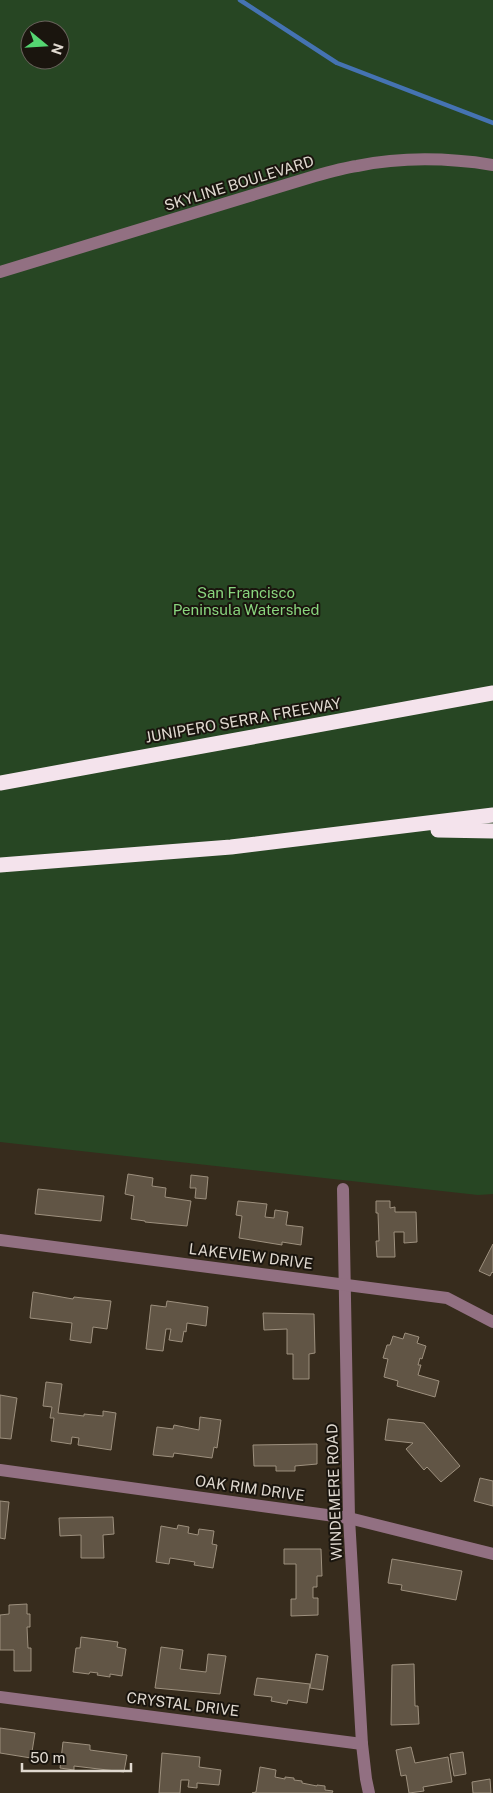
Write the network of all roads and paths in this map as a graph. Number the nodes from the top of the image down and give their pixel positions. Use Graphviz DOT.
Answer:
graph roads {
  1 [pos="493,165"];
  2 [pos="0,272"];
  3 [pos="493,693"];
  4 [pos="0,783"];
  5 [pos="493,815"];
  6 [pos="389,828"];
  7 [pos="493,831"];
  8 [pos="0,865"];
  9 [pos="343,1189"];
  10 [pos="0,1240"];
  11 [pos="346,1285"];
  12 [pos="493,1322"];
  13 [pos="0,1470"];
  14 [pos="349,1518"];
  15 [pos="493,1554"];
  16 [pos="0,1697"];
  17 [pos="362,1744"];
  18 [pos="369,1793"];
  1 -- 2 [label="street, SKYLINE BOULEVARD"];
  3 -- 4 [label="highway, JUNIPERO SERRA FREEWAY"];
  5 -- 6 [label="highway"];
  6 -- 7 [label="highway"];
  6 -- 8 [label="highway"];
  9 -- 11 [label="street, WINDEMERE ROAD"];
  10 -- 11 [label="street, LAKEVIEW DRIVE"];
  11 -- 12 [label="street, LAKEVIEW DRIVE"];
  11 -- 14 [label="street, WINDEMERE ROAD"];
  13 -- 14 [label="street, OAK RIM DRIVE"];
  14 -- 15 [label="street, OAK RIM DRIVE"];
  14 -- 17 [label="street, WINDEMERE ROAD"];
  16 -- 17 [label="street, CRYSTAL DRIVE"];
  17 -- 18 [label="street, WINDEMERE ROAD"];
}
